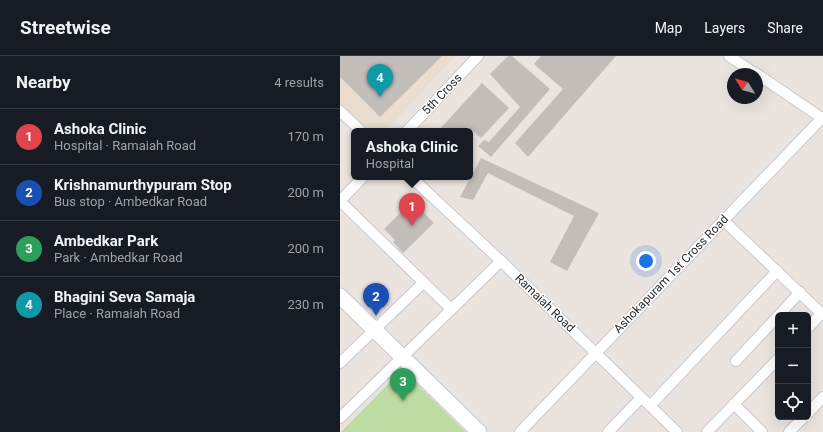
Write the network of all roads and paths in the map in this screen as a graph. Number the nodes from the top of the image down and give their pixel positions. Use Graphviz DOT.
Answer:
graph roads {
  1 [pos="478,56"];
  2 [pos="729,56"];
  3 [pos="748,68"];
  4 [pos="763,78"];
  5 [pos="340,111"];
  6 [pos="821,119"];
  7 [pos="358,128"];
  8 [pos="410,128"];
  9 [pos="360,180"];
  10 [pos="413,180"];
  11 [pos="340,201"];
  12 [pos="723,220"];
  13 [pos="501,261"];
  14 [pos="777,271"];
  15 [pos="423,283"];
  16 [pos="800,292"];
  17 [pos="340,296"];
  18 [pos="451,309"];
  19 [pos="781,312"];
  20 [pos="822,314"];
  21 [pos="775,318"];
  22 [pos="811,325"];
  23 [pos="374,329"];
  24 [pos="596,353"];
  25 [pos="403,358"];
  26 [pos="736,361"];
  27 [pos="775,362"];
  28 [pos="340,363"];
  29 [pos="823,397"];
  30 [pos="641,398"];
  31 [pos="734,404"];
  32 [pos="650,406"];
  33 [pos="811,409"];
  34 [pos="340,418"];
  35 [pos="801,420"];
  36 [pos="479,432"];
  37 [pos="520,432"];
  38 [pos="608,432"];
  39 [pos="677,432"];
  40 [pos="707,432"];
  41 [pos="762,432"];
  42 [pos="790,432"];
  1 -- 8 [label="street, 5th Cross"];
  2 -- 3 [label="street"];
  4 -- 6 [label="street"];
  5 -- 7 [label="street"];
  6 -- 12 [label="street, Ashokapuram 1st Cross Road"];
  9 -- 11 [label="street"];
  10 -- 13 [label="street, Ramaiah Road"];
  11 -- 15 [label="street"];
  12 -- 14 [label="street"];
  12 -- 24 [label="street, Ashokapuram 1st Cross Road"];
  13 -- 18 [label="street"];
  13 -- 24 [label="street, Ramaiah Road"];
  14 -- 16 [label="street"];
  14 -- 32 [label="street"];
  15 -- 18 [label="street"];
  15 -- 23 [label="street"];
  16 -- 19 [label="street"];
  16 -- 20 [label="street"];
  17 -- 23 [label="street"];
  18 -- 25 [label="street"];
  20 -- 22 [label="street"];
  21 -- 26 [label="street"];
  23 -- 25 [label="street"];
  23 -- 28 [label="street"];
  24 -- 30 [label="street, Ramaiah Road"];
  24 -- 37 [label="street, Ashokapuram 1st Cross Road"];
  25 -- 34 [label="street"];
  25 -- 36 [label="street"];
  27 -- 31 [label="street"];
  29 -- 33 [label="street"];
  30 -- 32 [label="street, Ramaiah Road"];
  30 -- 38 [label="street"];
  31 -- 40 [label="street"];
  31 -- 41 [label="street"];
  32 -- 39 [label="street, Ramaiah Road"];
  35 -- 42 [label="street"];
}
